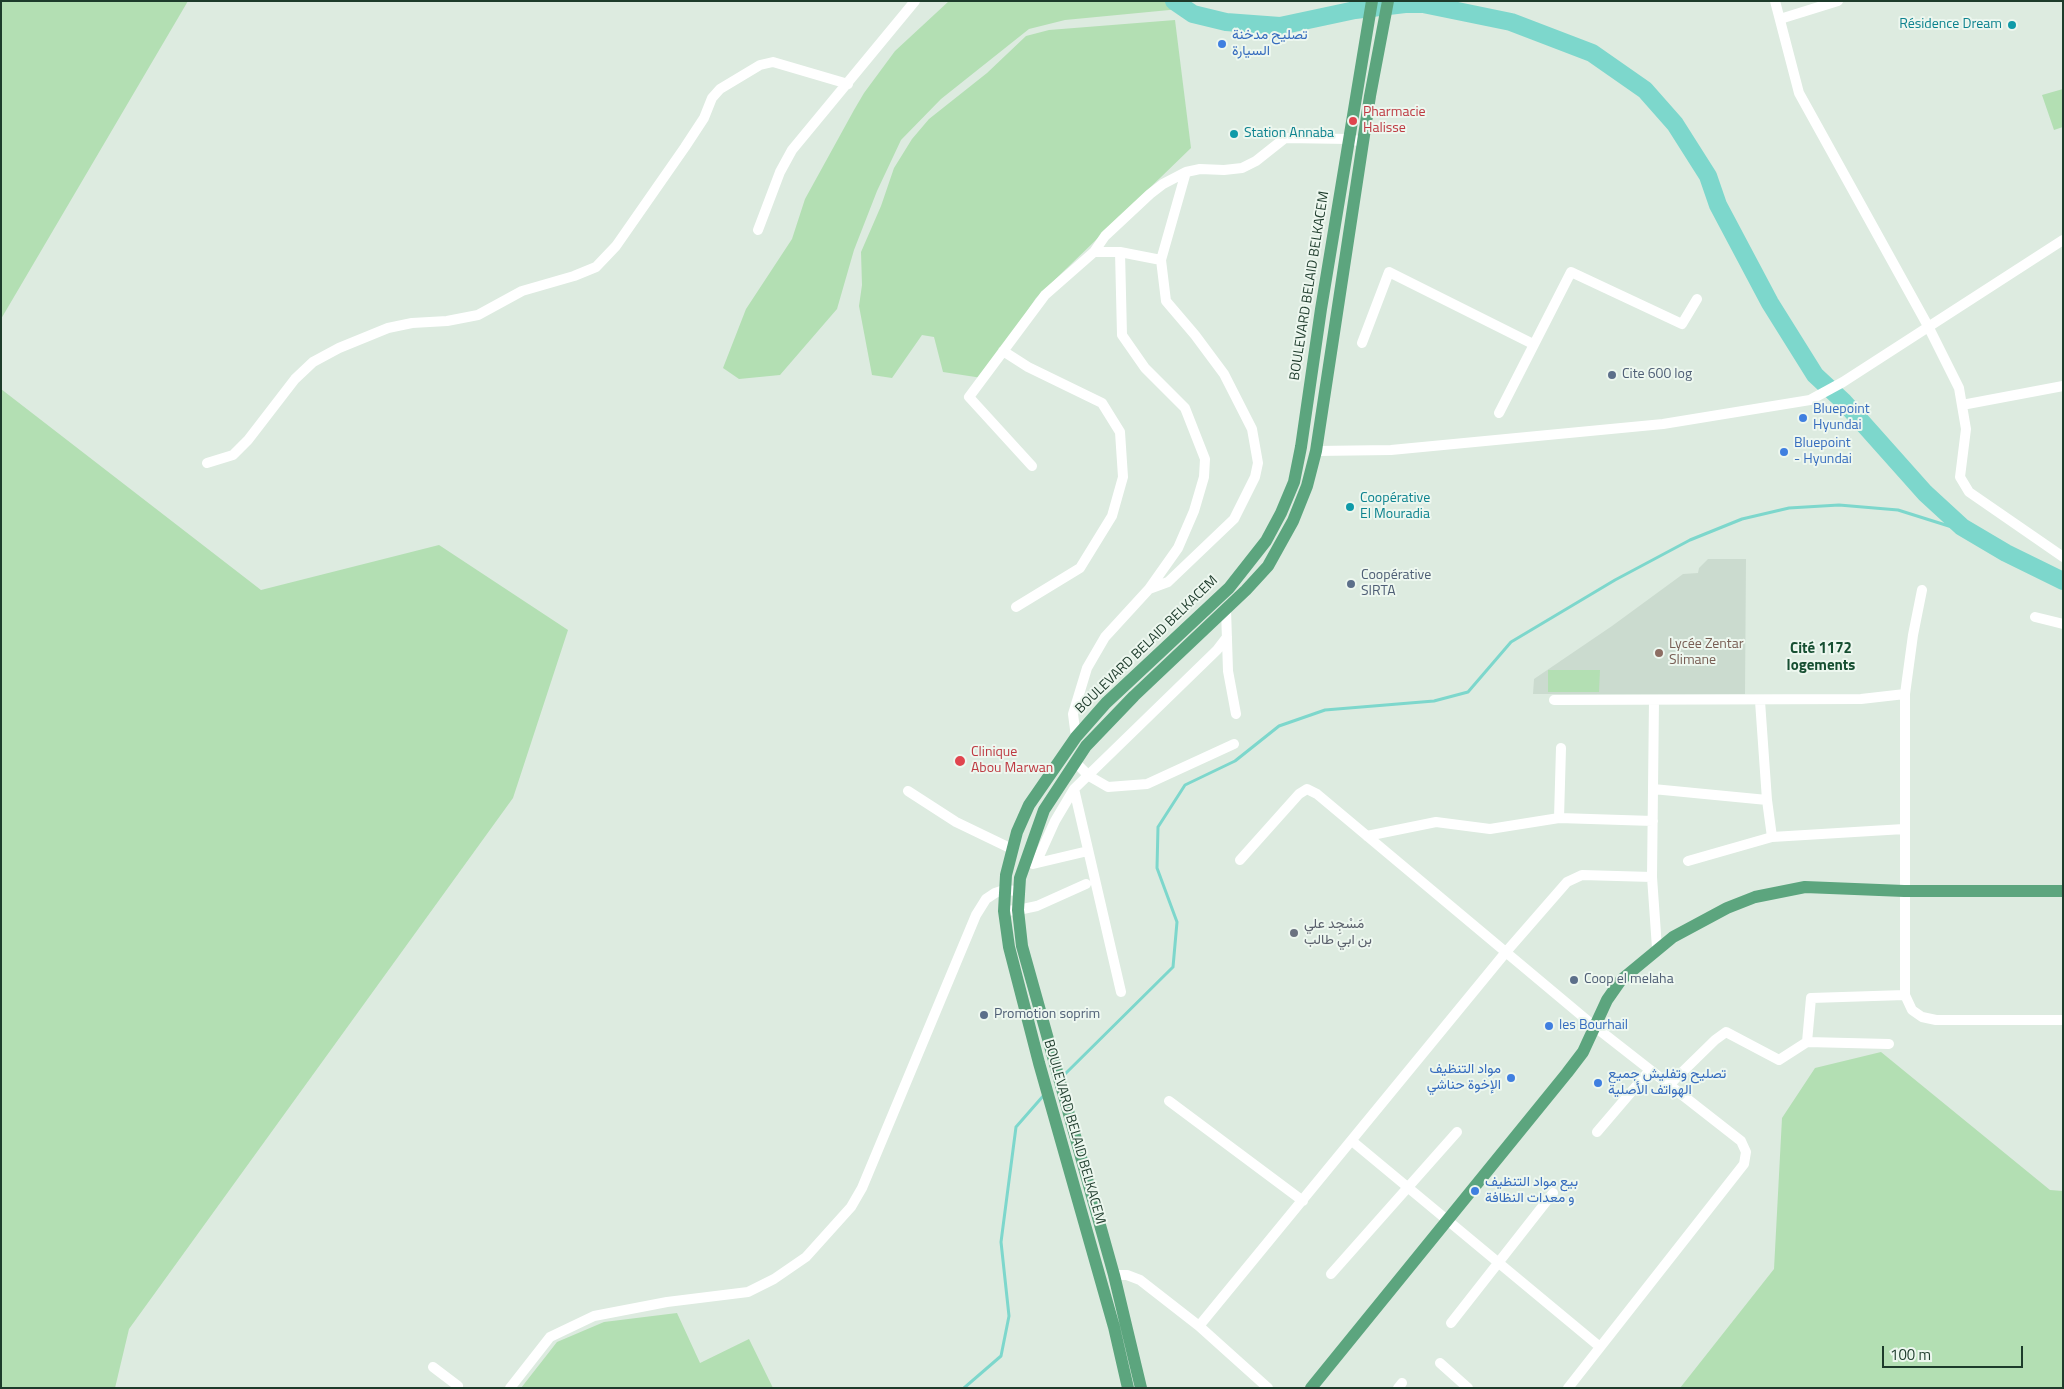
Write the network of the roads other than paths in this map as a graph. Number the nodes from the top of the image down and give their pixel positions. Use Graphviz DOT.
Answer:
graph roads {
  1 [pos="915,1"];
  2 [pos="1775,1"];
  3 [pos="1838,1"];
  4 [pos="1387,6"];
  5 [pos="1371,7"];
  6 [pos="1780,19"];
  7 [pos="848,84"];
  8 [pos="1349,140"];
  9 [pos="1363,142"];
  10 [pos="1186,172"];
  11 [pos="758,230"];
  12 [pos="2063,240"];
  13 [pos="1094,252"];
  14 [pos="1120,252"];
  15 [pos="1161,260"];
  16 [pos="1697,299"];
  17 [pos="1928,326"];
  18 [pos="1362,343"];
  19 [pos="1533,344"];
  20 [pos="1003,351"];
  21 [pos="2063,386"];
  22 [pos="1962,405"];
  23 [pos="1499,412"];
  24 [pos="1316,451"];
  25 [pos="207,463"];
  26 [pos="1032,466"];
  27 [pos="2063,558"];
  28 [pos="1149,590"];
  29 [pos="1922,590"];
  30 [pos="1016,607"];
  31 [pos="1226,609"];
  32 [pos="2035,616"];
  33 [pos="2063,624"];
  34 [pos="1227,638"];
  35 [pos="1905,694"];
  36 [pos="1554,700"];
  37 [pos="1654,700"];
  38 [pos="1760,701"];
  39 [pos="1236,714"];
  40 [pos="1076,737"];
  41 [pos="1234,744"];
  42 [pos="1561,748"];
  43 [pos="1075,762"];
  44 [pos="1089,776"];
  45 [pos="1074,789"];
  46 [pos="1653,789"];
  47 [pos="908,790"];
  48 [pos="1767,800"];
  49 [pos="1559,818"];
  50 [pos="1653,821"];
  51 [pos="1904,829"];
  52 [pos="1367,836"];
  53 [pos="1772,837"];
  54 [pos="1012,849"];
  55 [pos="1088,851"];
  56 [pos="1240,860"];
  57 [pos="1688,861"];
  58 [pos="1030,864"];
  59 [pos="1652,877"];
  60 [pos="1086,884"];
  61 [pos="1004,890"];
  62 [pos="1018,891"];
  63 [pos="1904,891"];
  64 [pos="2063,891"];
  65 [pos="1004,910"];
  66 [pos="1018,910"];
  67 [pos="1657,948"];
  68 [pos="1506,952"];
  69 [pos="1122,992"];
  70 [pos="1905,995"];
  71 [pos="2063,1020"];
  72 [pos="1594,1026"];
  73 [pos="1807,1042"];
  74 [pos="1889,1044"];
  75 [pos="1650,1070"];
  76 [pos="1669,1085"];
  77 [pos="1170,1101"];
  78 [pos="1458,1132"];
  79 [pos="1596,1132"];
  80 [pos="1352,1141"];
  81 [pos="1408,1188"];
  82 [pos="1553,1193"];
  83 [pos="1302,1201"];
  84 [pos="1447,1220"];
  85 [pos="1499,1263"];
  86 [pos="1331,1274"];
  87 [pos="1114,1275"];
  88 [pos="1451,1323"];
  89 [pos="1199,1326"];
  90 [pos="1600,1347"];
  91 [pos="1440,1363"];
  92 [pos="433,1367"];
  93 [pos="457,1388"];
  94 [pos="510,1388"];
  95 [pos="1128,1388"];
  96 [pos="1140,1388"];
  97 [pos="1268,1388"];
  98 [pos="1311,1388"];
  99 [pos="1468,1388"];
  100 [pos="1568,1388"];
  1 -- 7 [label="street"];
  2 -- 6 [label="street"];
  3 -- 6 [label="street"];
  4 -- 9 [label="main road, BOULEVARD BELAID BELKACEM"];
  5 -- 8 [label="main road, BOULEVARD BELAID BELKACEM"];
  6 -- 17 [label="street"];
  7 -- 11 [label="street"];
  7 -- 25 [label="street"];
  8 -- 9 [label="street"];
  8 -- 10 [label="street"];
  8 -- 40 [label="main road, BOULEVARD BELAID BELKACEM"];
  9 -- 24 [label="main road, BOULEVARD BELAID BELKACEM"];
  10 -- 13 [label="street"];
  10 -- 15 [label="street"];
  12 -- 17 [label="street"];
  13 -- 14 [label="street"];
  13 -- 20 [label="street"];
  14 -- 15 [label="street"];
  14 -- 28 [label="street"];
  15 -- 28 [label="street"];
  16 -- 19 [label="street"];
  17 -- 22 [label="street"];
  17 -- 24 [label="street"];
  18 -- 19 [label="street"];
  19 -- 23 [label="street"];
  20 -- 26 [label="street"];
  20 -- 30 [label="street"];
  21 -- 22 [label="street"];
  22 -- 27 [label="street"];
  24 -- 31 [label="main road, BOULEVARD BELAID BELKACEM"];
  28 -- 40 [label="street"];
  29 -- 35 [label="street"];
  31 -- 34 [label="street"];
  31 -- 43 [label="main road, BOULEVARD BELAID BELKACEM"];
  32 -- 33 [label="street"];
  34 -- 39 [label="street"];
  34 -- 44 [label="street"];
  35 -- 38 [label="street"];
  35 -- 51 [label="street"];
  36 -- 37 [label="street"];
  37 -- 38 [label="street"];
  37 -- 46 [label="street"];
  38 -- 48 [label="street"];
  40 -- 54 [label="main road, BOULEVARD BELAID BELKACEM"];
  41 -- 44 [label="street"];
  42 -- 49 [label="street"];
  43 -- 44 [label="street"];
  43 -- 58 [label="main road, BOULEVARD BELAID BELKACEM"];
  44 -- 45 [label="street"];
  45 -- 55 [label="street"];
  45 -- 58 [label="street"];
  46 -- 48 [label="street"];
  46 -- 50 [label="street"];
  47 -- 54 [label="street"];
  48 -- 53 [label="street"];
  49 -- 50 [label="street"];
  49 -- 52 [label="street"];
  50 -- 59 [label="street"];
  51 -- 53 [label="street"];
  51 -- 63 [label="street"];
  52 -- 56 [label="street"];
  52 -- 68 [label="street"];
  53 -- 57 [label="street"];
  54 -- 61 [label="main road, BOULEVARD BELAID BELKACEM"];
  55 -- 58 [label="street"];
  55 -- 69 [label="street"];
  58 -- 62 [label="main road, BOULEVARD BELAID BELKACEM"];
  59 -- 67 [label="street"];
  59 -- 68 [label="street"];
  60 -- 66 [label="street"];
  61 -- 62 [label="street"];
  61 -- 65 [label="main road, BOULEVARD BELAID BELKACEM"];
  61 -- 94 [label="street"];
  62 -- 66 [label="main road, BOULEVARD BELAID BELKACEM"];
  63 -- 64 [label="main road"];
  63 -- 67 [label="main road"];
  63 -- 70 [label="street"];
  65 -- 66 [label="street"];
  65 -- 95 [label="main road, BOULEVARD BELAID BELKACEM"];
  66 -- 87 [label="main road, BOULEVARD BELAID BELKACEM"];
  67 -- 72 [label="main road"];
  68 -- 72 [label="street"];
  68 -- 80 [label="street"];
  70 -- 71 [label="street"];
  70 -- 73 [label="street"];
  72 -- 75 [label="street"];
  72 -- 84 [label="main road"];
  73 -- 74 [label="street"];
  73 -- 76 [label="street"];
  75 -- 76 [label="street"];
  75 -- 79 [label="street"];
  76 -- 90 [label="street"];
  77 -- 83 [label="street"];
  78 -- 81 [label="street"];
  80 -- 81 [label="street"];
  80 -- 83 [label="street"];
  81 -- 84 [label="street"];
  81 -- 86 [label="street"];
  82 -- 85 [label="street"];
  83 -- 89 [label="street"];
  84 -- 85 [label="street"];
  84 -- 98 [label="main road"];
  85 -- 88 [label="street"];
  85 -- 90 [label="street"];
  87 -- 89 [label="street"];
  87 -- 96 [label="main road, BOULEVARD BELAID BELKACEM"];
  89 -- 97 [label="street"];
  90 -- 100 [label="street"];
  91 -- 99 [label="street"];
  92 -- 93 [label="street"];
}
